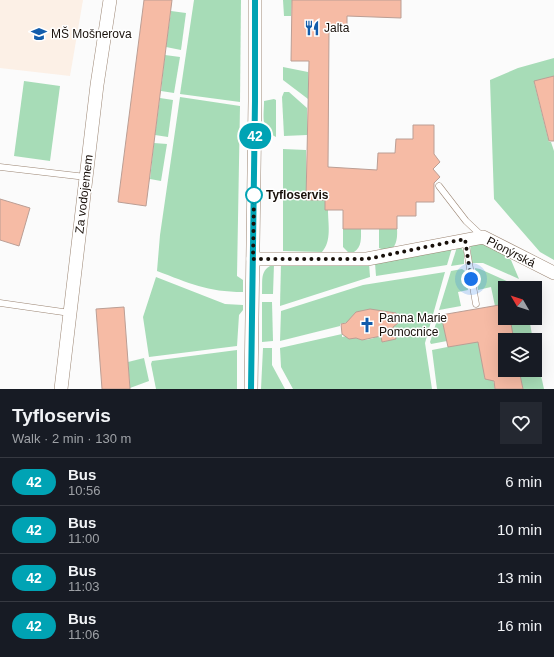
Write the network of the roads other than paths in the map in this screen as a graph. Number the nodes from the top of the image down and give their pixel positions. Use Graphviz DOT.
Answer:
graph roads {
  1 [pos="110,0"];
  2 [pos="255,0"];
  3 [pos="0,167"];
  4 [pos="86,177"];
  5 [pos="439,186"];
  6 [pos="483,237"];
  7 [pos="465,239"];
  8 [pos="253,259"];
  9 [pos="554,273"];
  10 [pos="0,303"];
  11 [pos="476,304"];
  12 [pos="70,313"];
  13 [pos="61,389"];
  14 [pos="251,389"];
  1 -- 4 [label="street, Za vodojemem"];
  2 -- 8 [label="street"];
  3 -- 4 [label="lane"];
  4 -- 12 [label="street, Za vodojemem"];
  5 -- 6 [label="lane"];
  6 -- 7 [label="street, Pionýrská"];
  6 -- 9 [label="street, Pionýrská"];
  7 -- 8 [label="street, Pionýrská"];
  7 -- 11 [label="lane"];
  8 -- 14 [label="street"];
  10 -- 12 [label="lane"];
  12 -- 13 [label="street, Za vodojemem"];
}
